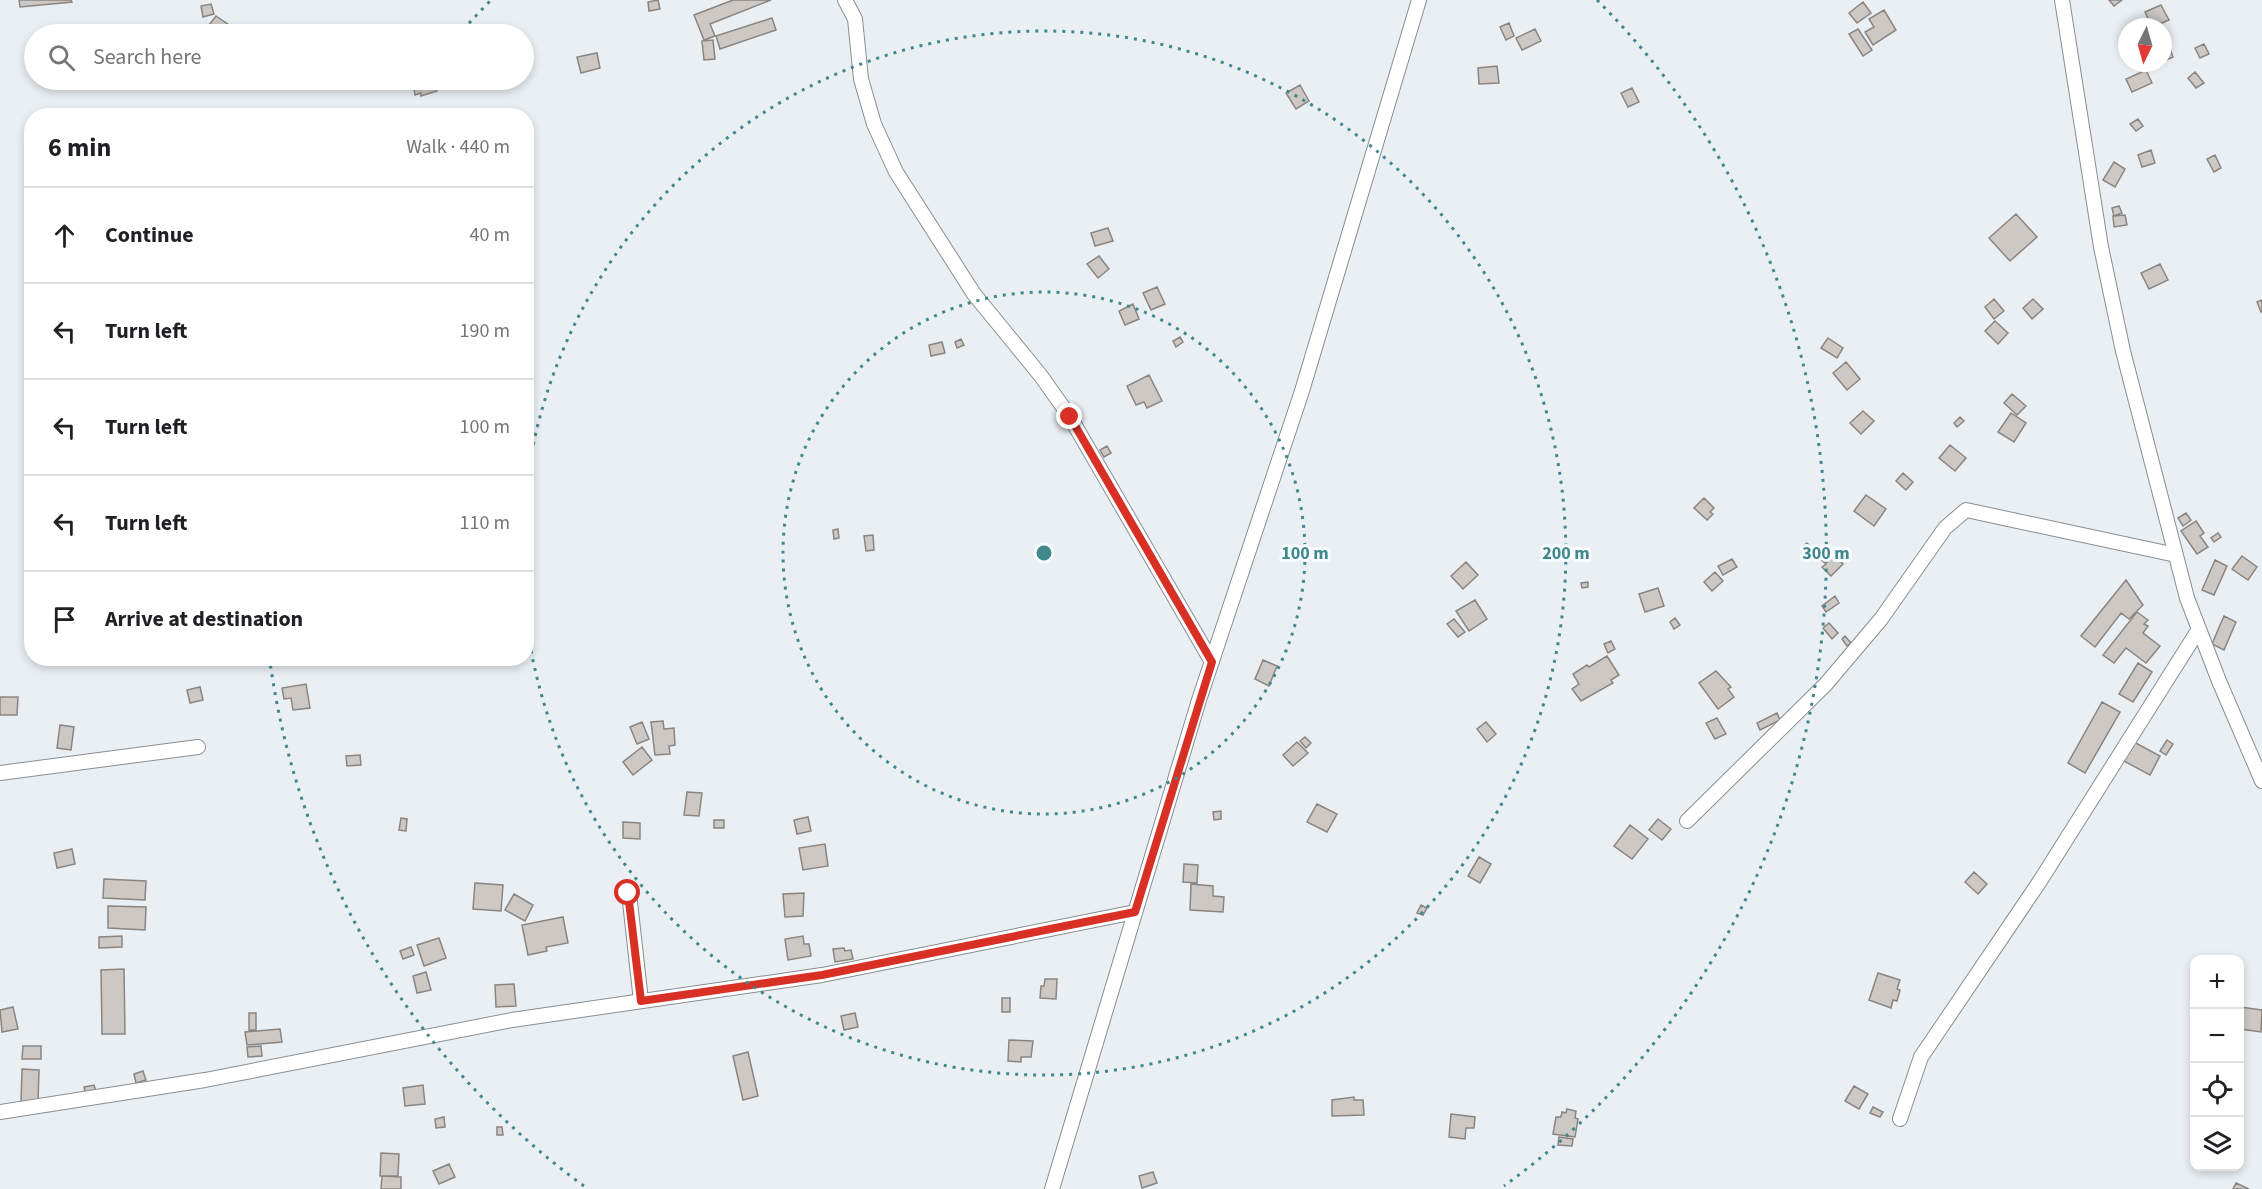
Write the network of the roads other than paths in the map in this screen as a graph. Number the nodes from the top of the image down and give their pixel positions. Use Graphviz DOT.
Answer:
graph roads {
  1 [pos="846,0"];
  2 [pos="1419,0"];
  3 [pos="2062,0"];
  4 [pos="2176,555"];
  5 [pos="2199,629"];
  6 [pos="1212,662"];
  7 [pos="198,747"];
  8 [pos="0,773"];
  9 [pos="2262,781"];
  10 [pos="1687,821"];
  11 [pos="628,893"];
  12 [pos="1135,912"];
  13 [pos="641,1001"];
  14 [pos="0,1112"];
  15 [pos="1900,1119"];
  16 [pos="1052,1189"];
  1 -- 6 [label="street"];
  2 -- 6 [label="street"];
  3 -- 4 [label="street"];
  4 -- 5 [label="street"];
  4 -- 10 [label="street"];
  5 -- 9 [label="street"];
  5 -- 15 [label="street"];
  6 -- 12 [label="street"];
  7 -- 8 [label="street"];
  11 -- 13 [label="street"];
  12 -- 13 [label="street"];
  12 -- 16 [label="street"];
  13 -- 14 [label="street"];
}
